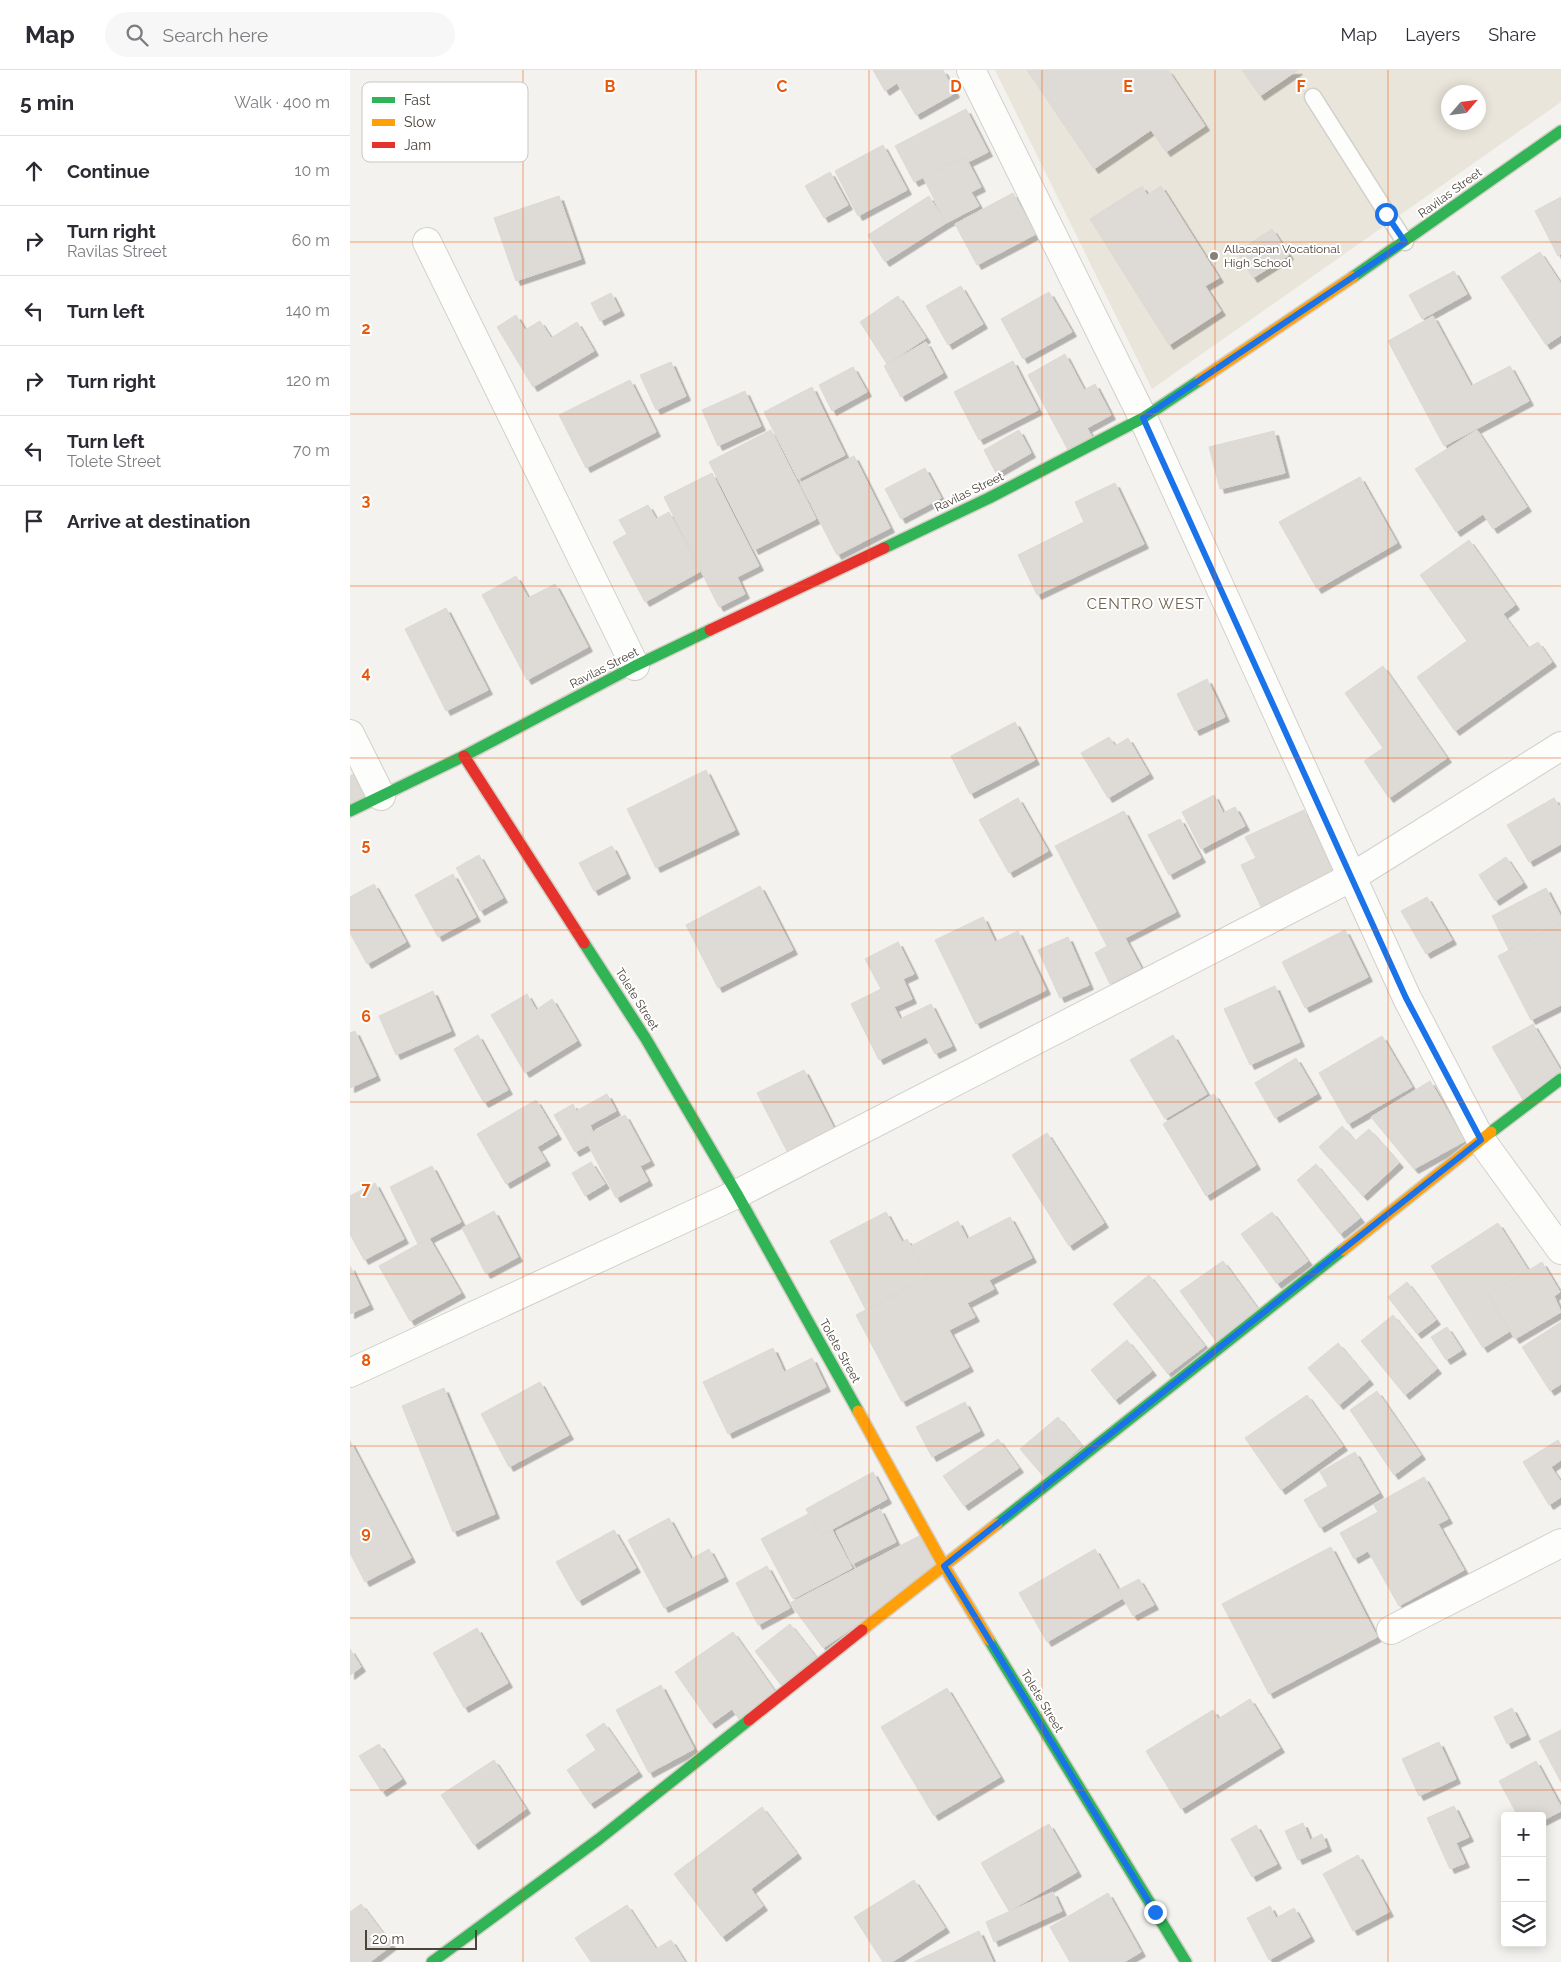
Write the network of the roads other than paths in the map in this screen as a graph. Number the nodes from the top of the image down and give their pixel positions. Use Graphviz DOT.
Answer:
graph roads {
  1 [pos="971,70"];
  2 [pos="1313,97"];
  3 [pos="1561,131"];
  4 [pos="426,242"];
  5 [pos="1405,242"];
  6 [pos="1143,418"];
  7 [pos="635,666"];
  8 [pos="350,734"];
  9 [pos="1561,746"];
  10 [pos="464,756"];
  11 [pos="381,796"];
  12 [pos="350,811"];
  13 [pos="1352,877"];
  14 [pos="1561,1079"];
  15 [pos="1481,1140"];
  16 [pos="737,1194"];
  17 [pos="1561,1250"];
  18 [pos="350,1373"];
  19 [pos="1561,1544"];
  20 [pos="944,1566"];
  21 [pos="1391,1630"];
  22 [pos="432,1962"];
  23 [pos="1186,1962"];
  1 -- 6 [label="street"];
  2 -- 5 [label="lane"];
  3 -- 5 [label="street, Ravilas Street"];
  4 -- 7 [label="street"];
  5 -- 6 [label="street, Ravilas Street"];
  6 -- 7 [label="street, Ravilas Street"];
  6 -- 13 [label="street"];
  7 -- 10 [label="street, Ravilas Street"];
  8 -- 11 [label="street"];
  9 -- 13 [label="street"];
  10 -- 11 [label="street, Ravilas Street"];
  10 -- 16 [label="street, Tolete Street"];
  11 -- 12 [label="street, Ravilas Street"];
  13 -- 15 [label="street"];
  13 -- 16 [label="street"];
  14 -- 15 [label="street"];
  15 -- 17 [label="street"];
  15 -- 20 [label="street"];
  16 -- 18 [label="street"];
  16 -- 20 [label="street, Tolete Street"];
  19 -- 21 [label="street"];
  20 -- 22 [label="street"];
  20 -- 23 [label="street, Tolete Street"];
}
